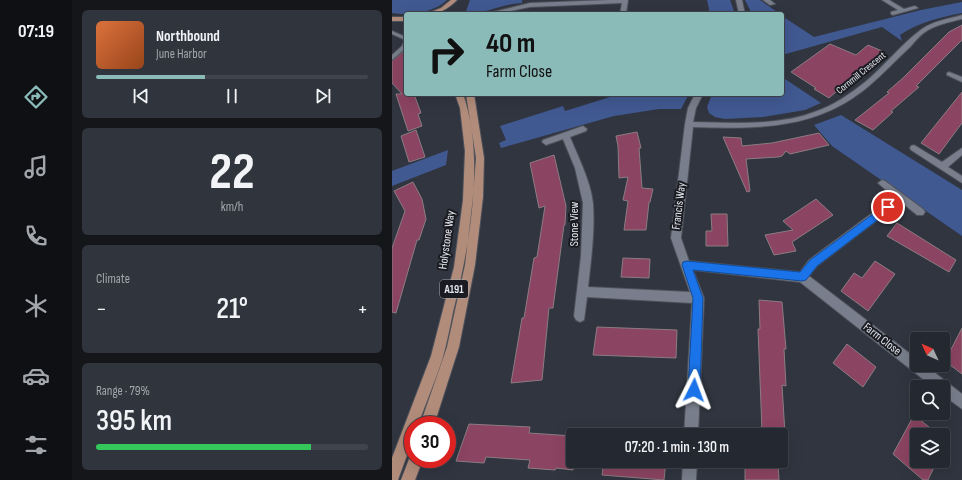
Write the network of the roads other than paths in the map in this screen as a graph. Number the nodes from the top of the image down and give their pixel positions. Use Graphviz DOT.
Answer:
graph roads {
  1 [pos="624,0"];
  2 [pos="739,0"];
  3 [pos="766,0"];
  4 [pos="884,0"];
  5 [pos="611,1"];
  6 [pos="452,2"];
  7 [pos="529,3"];
  8 [pos="772,4"];
  9 [pos="915,8"];
  10 [pos="903,11"];
  11 [pos="433,12"];
  12 [pos="448,12"];
  13 [pos="495,12"];
  14 [pos="623,12"];
  15 [pos="742,12"];
  16 [pos="893,13"];
  17 [pos="392,19"];
  18 [pos="404,19"];
  19 [pos="960,19"];
  20 [pos="392,32"];
  21 [pos="404,38"];
  22 [pos="404,47"];
  23 [pos="392,58"];
  24 [pos="949,74"];
  25 [pos="962,80"];
  26 [pos="460,96"];
  27 [pos="470,96"];
  28 [pos="697,96"];
  29 [pos="689,124"];
  30 [pos="583,129"];
  31 [pos="565,135"];
  32 [pos="546,142"];
  33 [pos="914,148"];
  34 [pos="962,151"];
  35 [pos="942,167"];
  36 [pos="962,180"];
  37 [pos="882,183"];
  38 [pos="901,197"];
  39 [pos="920,212"];
  40 [pos="687,265"];
  41 [pos="802,277"];
  42 [pos="582,292"];
  43 [pos="698,298"];
  44 [pos="580,316"];
  45 [pos="962,402"];
  46 [pos="430,416"];
  47 [pos="691,428"];
  48 [pos="413,468"];
  49 [pos="689,468"];
  50 [pos="392,477"];
  51 [pos="408,480"];
  52 [pos="688,480"];
  1 -- 5 [label="street"];
  1 -- 14 [label="street"];
  2 -- 15 [label="street"];
  3 -- 8 [label="street"];
  4 -- 10 [label="street"];
  5 -- 7 [label="street"];
  6 -- 11 [label="main road"];
  6 -- 12 [label="main road"];
  7 -- 13 [label="street"];
  9 -- 10 [label="street"];
  10 -- 16 [label="street"];
  17 -- 18 [label="main road"];
  19 -- 29 [label="street, Cornmill Crescent"];
  20 -- 21 [label="lane"];
  22 -- 23 [label="lane"];
  24 -- 25 [label="street"];
  26 -- 50 [label="main road, Holystone Way / A191"];
  27 -- 46 [label="main road, A191"];
  28 -- 29 [label="street, Francis Way"];
  29 -- 40 [label="street, Francis Way"];
  30 -- 31 [label="street"];
  31 -- 32 [label="street"];
  31 -- 42 [label="street, Stone View"];
  33 -- 35 [label="street"];
  34 -- 35 [label="street"];
  35 -- 36 [label="street"];
  37 -- 38 [label="street"];
  38 -- 39 [label="street"];
  38 -- 41 [label="street"];
  40 -- 41 [label="street"];
  40 -- 43 [label="street, Francis Way"];
  41 -- 45 [label="street, Farm Close"];
  42 -- 43 [label="street"];
  42 -- 44 [label="street, Stone View"];
  43 -- 47 [label="street, Francis Way"];
  48 -- 51 [label="main road"];
  49 -- 52 [label="street"];
}
